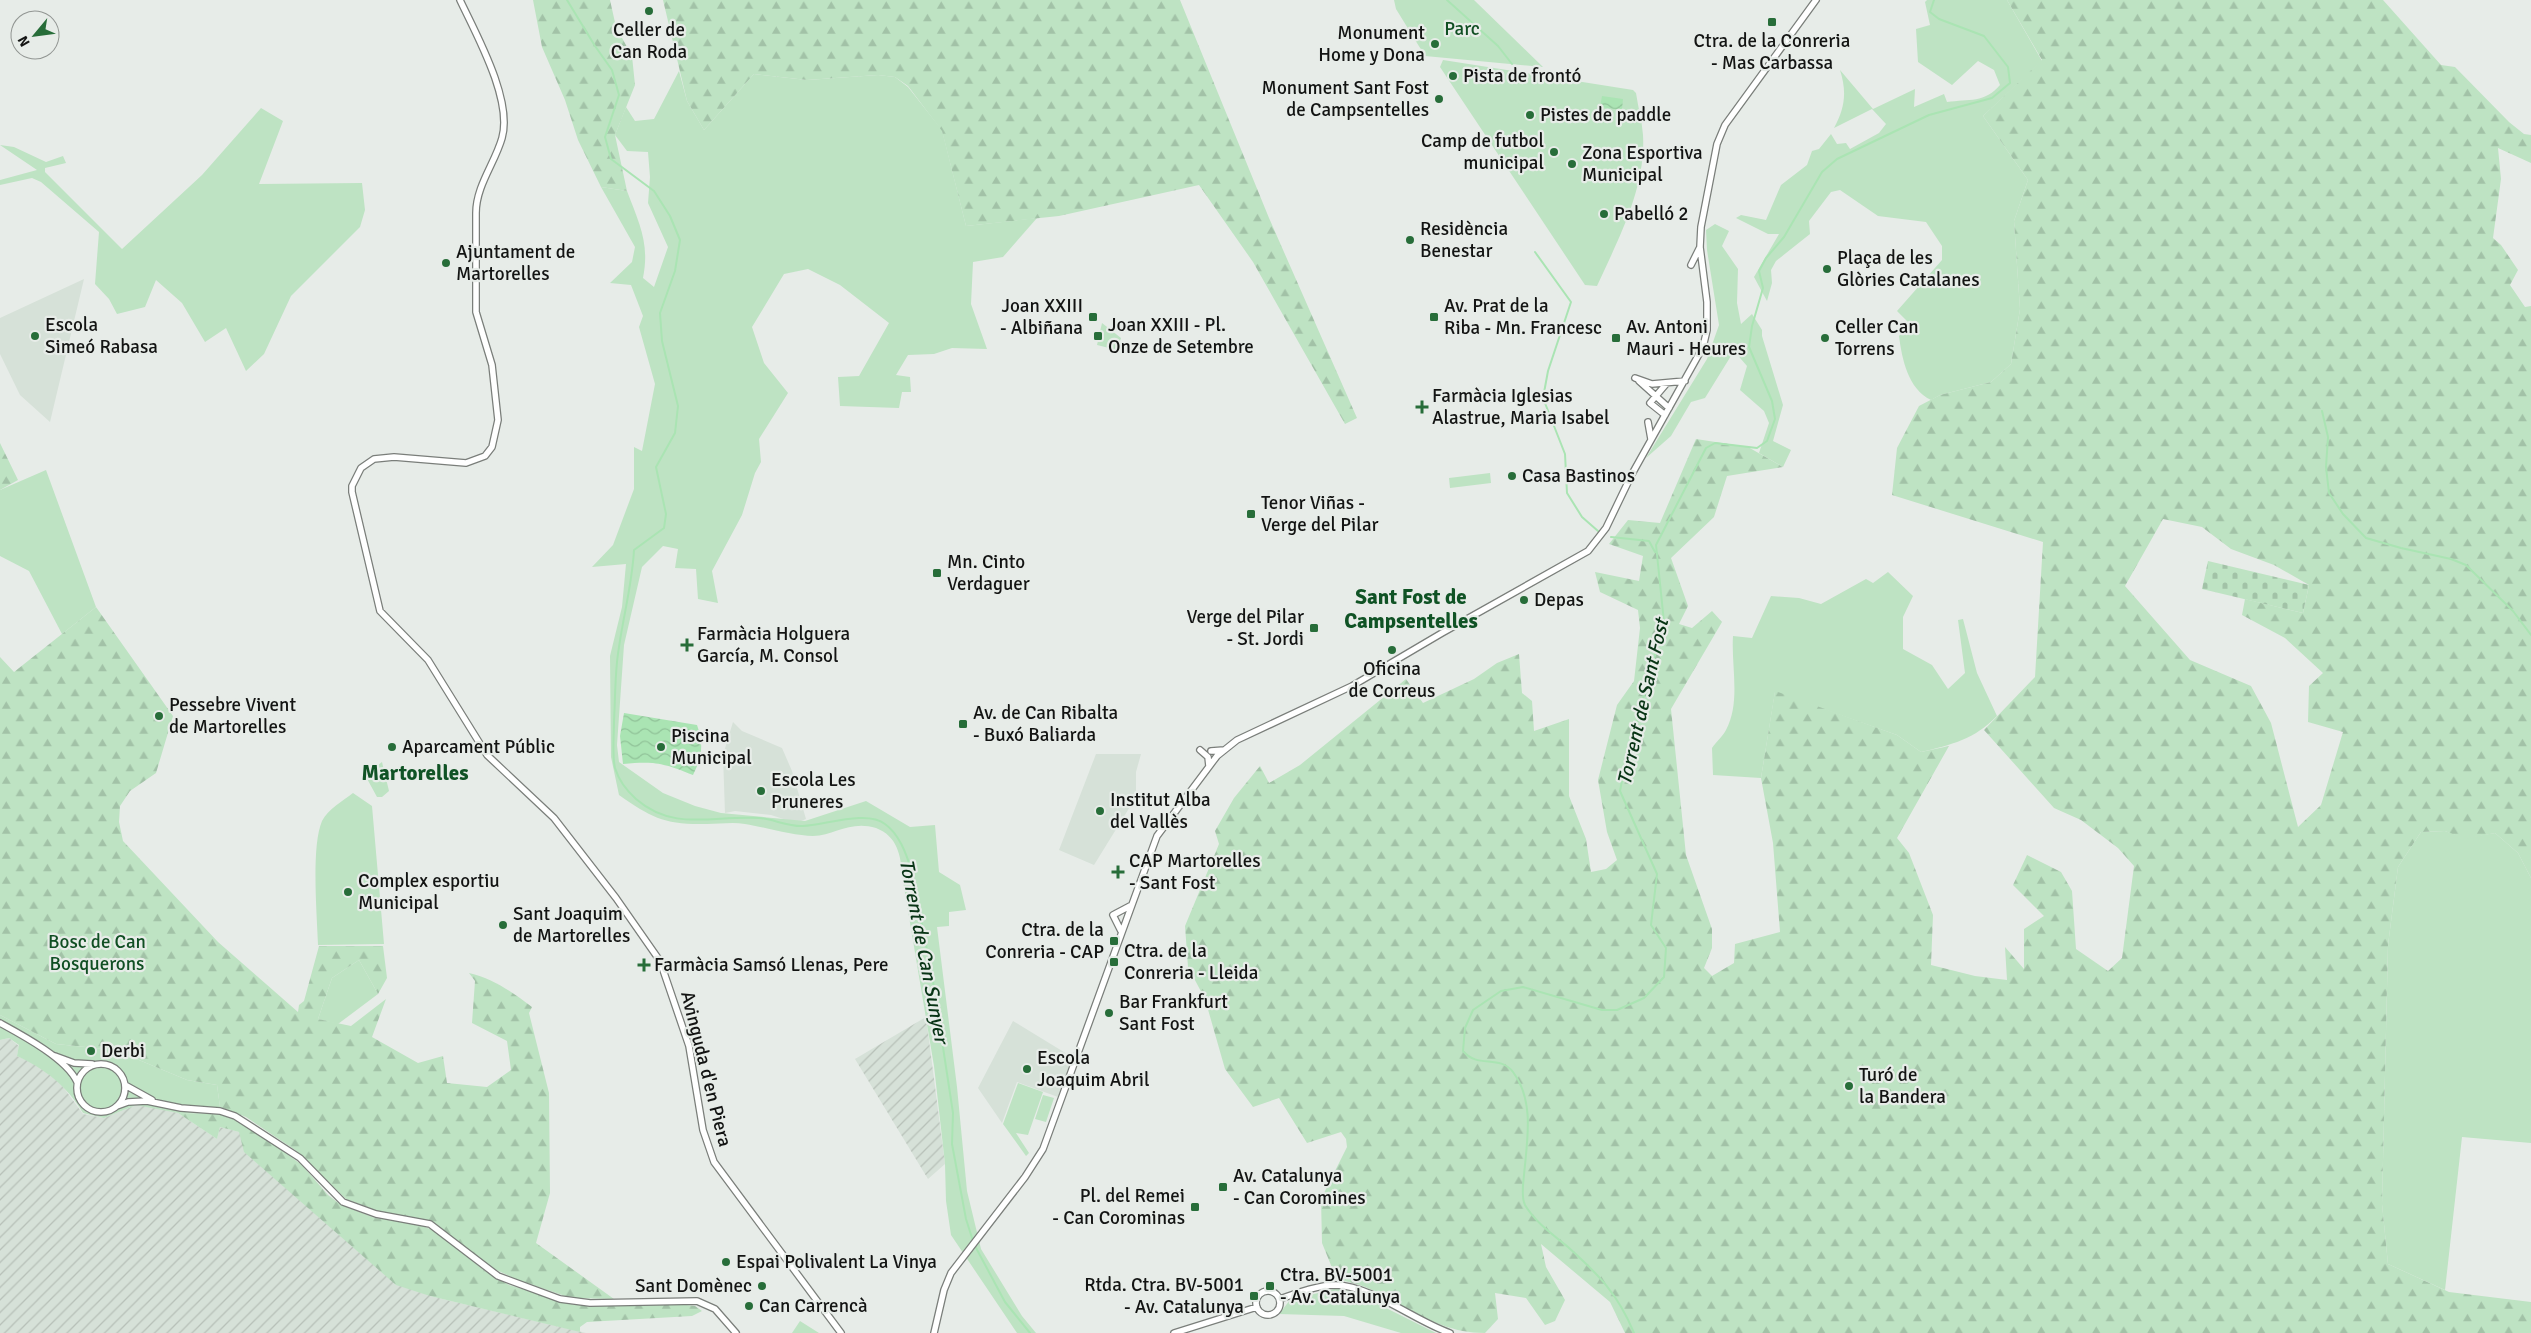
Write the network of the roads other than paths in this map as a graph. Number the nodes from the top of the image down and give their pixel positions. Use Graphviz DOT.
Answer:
graph roads {
  1 [pos="460,0"];
  2 [pos="1816,0"];
  3 [pos="1700,247"];
  4 [pos="1691,266"];
  5 [pos="1685,381"];
  6 [pos="1667,383"];
  7 [pos="1654,397"];
  8 [pos="1669,408"];
  9 [pos="1665,414"];
  10 [pos="1648,422"];
  11 [pos="1651,439"];
  12 [pos="1200,750"];
  13 [pos="1224,750"];
  14 [pos="1212,751"];
  15 [pos="1209,766"];
  16 [pos="1130,906"];
  17 [pos="1121,931"];
  18 [pos="0,1023"];
  19 [pos="49,1053"];
  20 [pos="93,1064"];
  21 [pos="77,1082"];
  22 [pos="126,1085"];
  23 [pos="158,1103"];
  24 [pos="117,1106"];
  25 [pos="1280,1299"];
  26 [pos="1257,1308"];
  27 [pos="736,1333"];
  28 [pos="841,1333"];
  29 [pos="934,1333"];
  30 [pos="1174,1333"];
  31 [pos="1450,1333"];
  1 -- 28 [label="street, Avinguda d'en Piera"];
  2 -- 3 [label="street"];
  3 -- 4 [label="street"];
  3 -- 5 [label="street"];
  5 -- 6 [label="street"];
  5 -- 8 [label="street"];
  6 -- 7 [label="street"];
  6 -- 7 [label="street"];
  7 -- 8 [label="street"];
  7 -- 9 [label="street"];
  8 -- 9 [label="street"];
  9 -- 11 [label="street"];
  10 -- 11 [label="street"];
  11 -- 13 [label="street"];
  12 -- 15 [label="street"];
  13 -- 14 [label="street"];
  13 -- 15 [label="street"];
  15 -- 16 [label="street"];
  16 -- 17 [label="street"];
  16 -- 17 [label="street"];
  17 -- 29 [label="street"];
  18 -- 19 [label="street"];
  19 -- 20 [label="street"];
  19 -- 21 [label="street"];
  20 -- 21 [label="street"];
  20 -- 22 [label="street"];
  21 -- 24 [label="street"];
  22 -- 23 [label="street"];
  22 -- 24 [label="street"];
  23 -- 24 [label="street"];
  23 -- 27 [label="street"];
  25 -- 26 [label="street"];
  25 -- 26 [label="street"];
  25 -- 31 [label="street"];
  26 -- 30 [label="street"];
}
